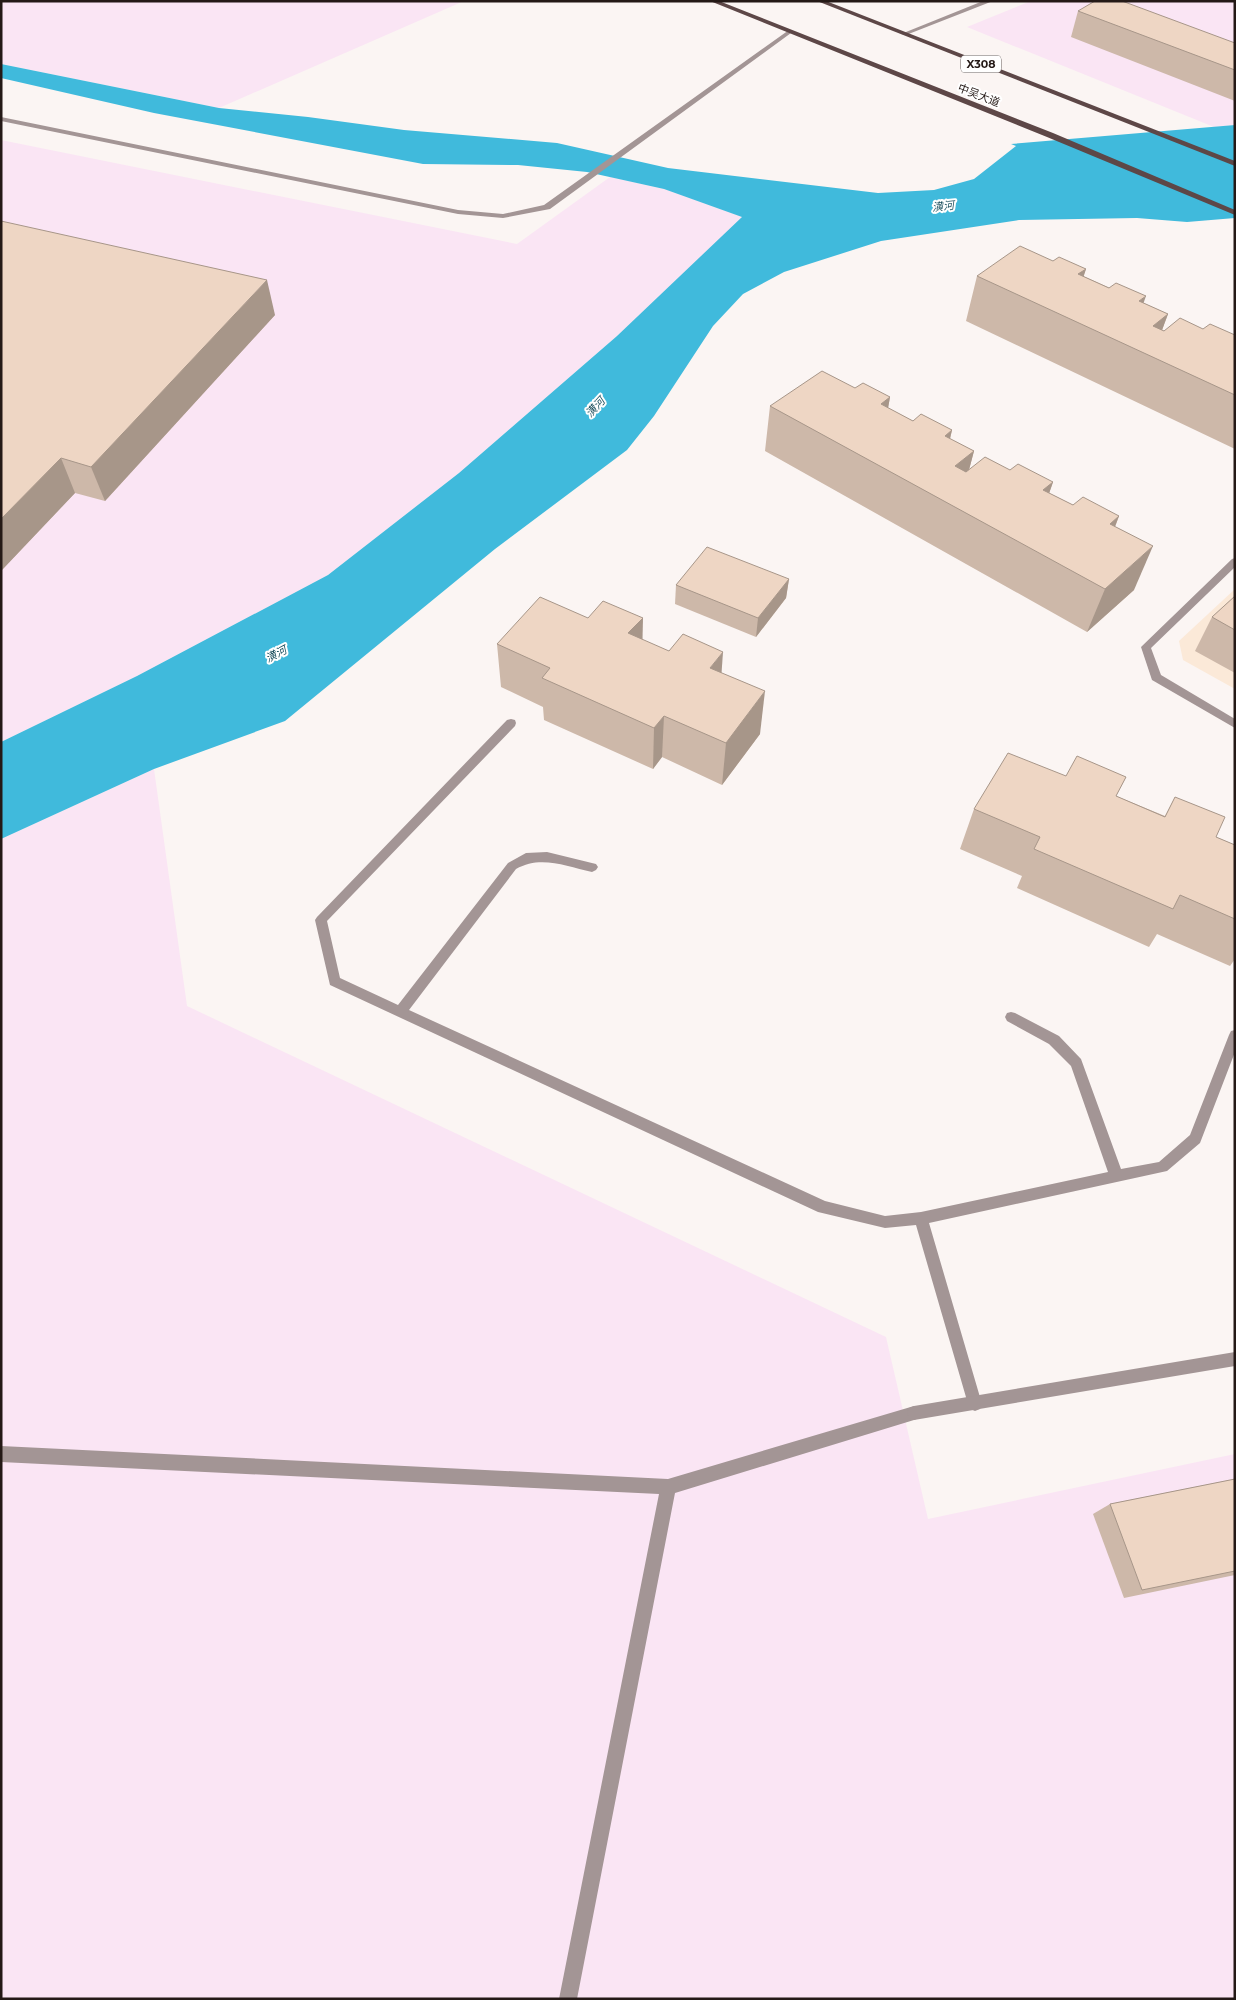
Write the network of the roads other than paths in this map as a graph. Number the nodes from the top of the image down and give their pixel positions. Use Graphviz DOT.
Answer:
graph roads {
  1 [pos="713,1"];
  2 [pos="820,1"];
  3 [pos="990,1"];
  4 [pos="789,32"];
  5 [pos="904,34"];
  6 [pos="1,119"];
  7 [pos="1235,164"];
  8 [pos="1235,213"];
  9 [pos="1235,561"];
  10 [pos="511,723"];
  11 [pos="1235,724"];
  12 [pos="592,867"];
  13 [pos="400,1012"];
  14 [pos="1012,1017"];
  15 [pos="1235,1035"];
  16 [pos="1117,1177"];
  17 [pos="921,1218"];
  18 [pos="1235,1359"];
  19 [pos="975,1404"];
  20 [pos="1,1454"];
  21 [pos="668,1487"];
  22 [pos="568,1999"];
  1 -- 4 [label="main road, 中吴大道"];
  2 -- 5 [label="main road, X308"];
  3 -- 5 [label="street"];
  4 -- 6 [label="street"];
  4 -- 8 [label="main road, 中吴大道"];
  5 -- 7 [label="main road, X308"];
  9 -- 11 [label="street"];
  10 -- 13 [label="street"];
  12 -- 13 [label="street"];
  13 -- 17 [label="street"];
  14 -- 16 [label="street"];
  15 -- 16 [label="street"];
  16 -- 17 [label="street"];
  17 -- 19 [label="street"];
  18 -- 19 [label="street"];
  19 -- 21 [label="street"];
  20 -- 21 [label="street"];
  21 -- 22 [label="street"];
}
